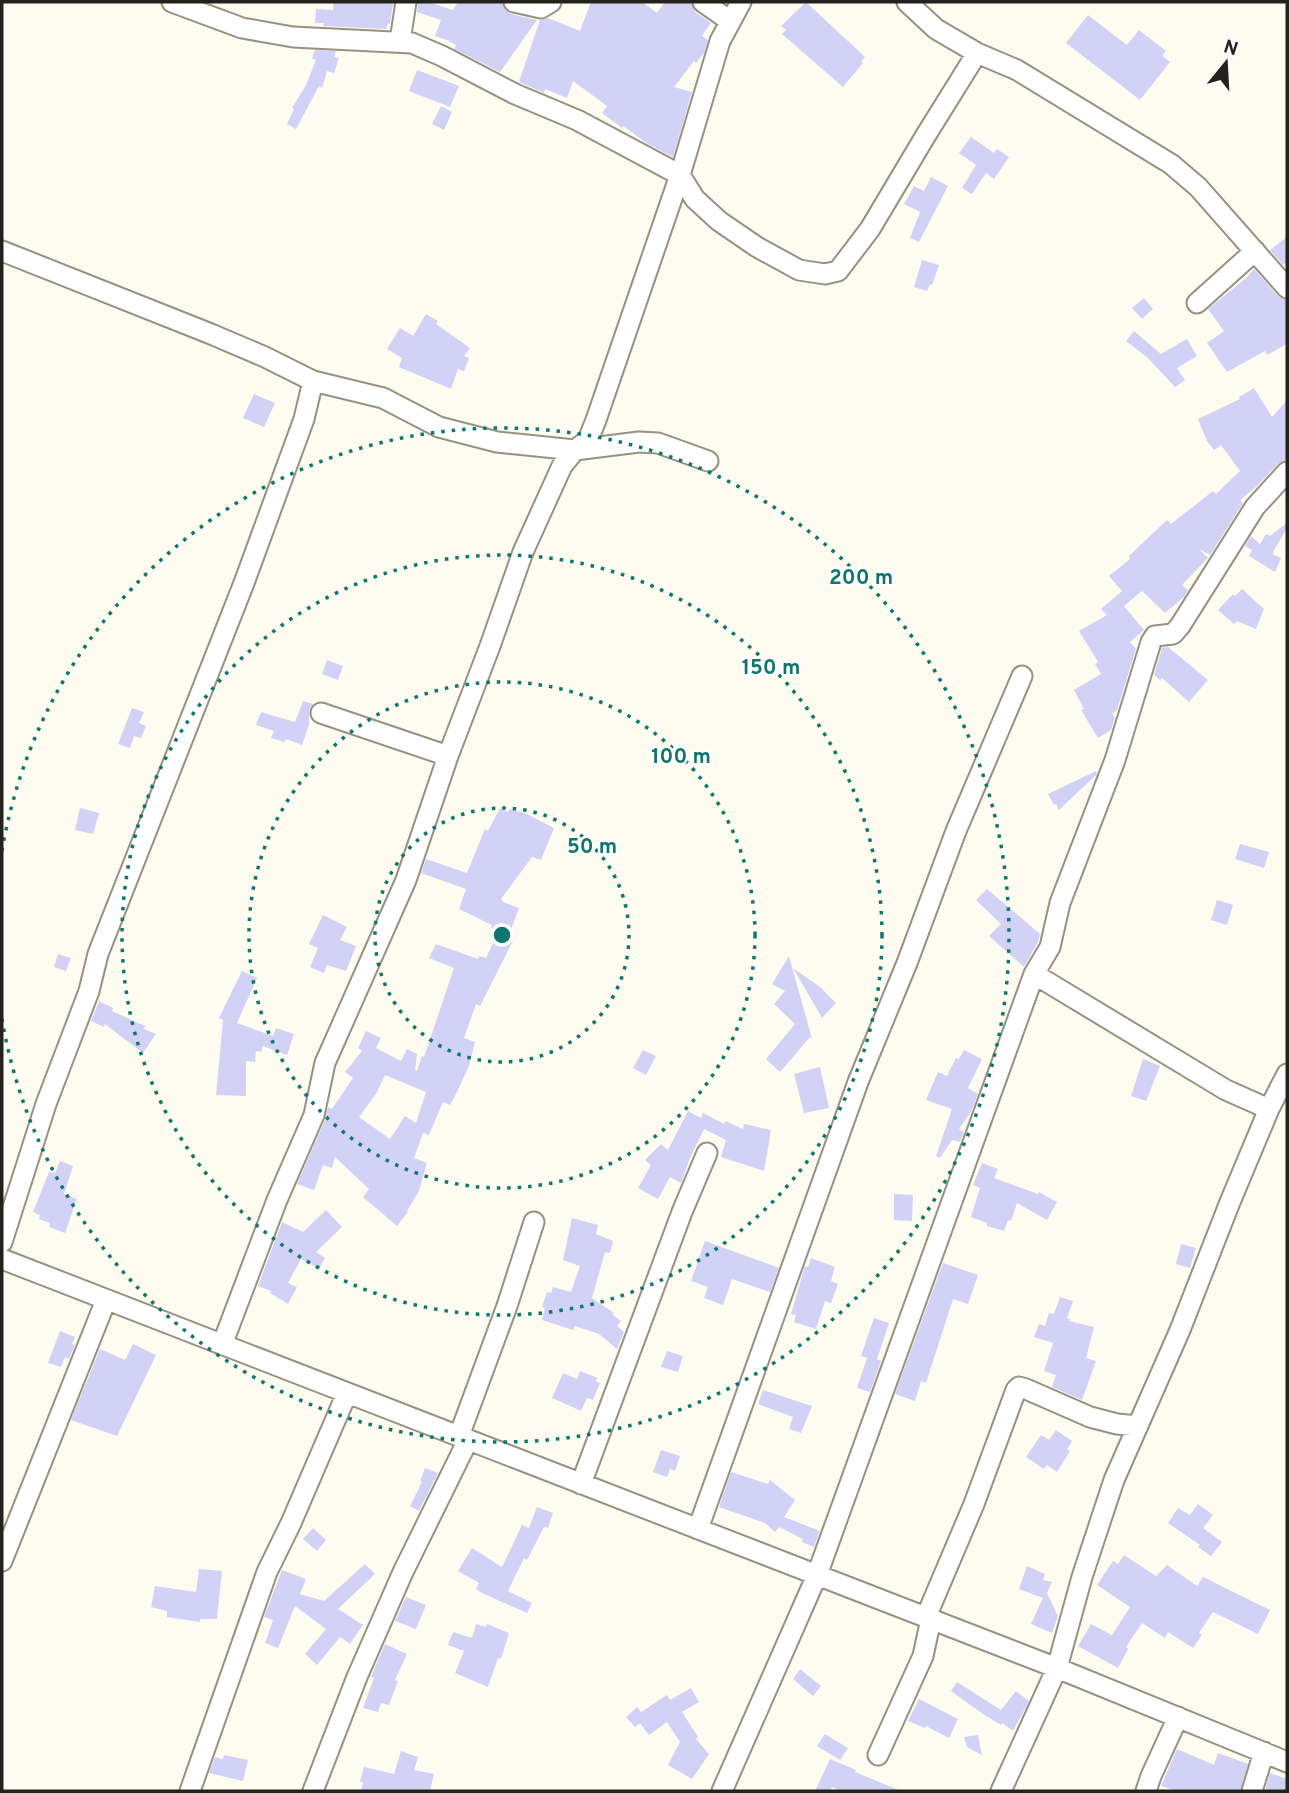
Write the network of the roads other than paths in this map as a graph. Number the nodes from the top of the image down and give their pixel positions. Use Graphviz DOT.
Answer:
graph roads {
  1 [pos="172,2"];
  2 [pos="406,2"];
  3 [pos="514,2"];
  4 [pos="551,2"];
  5 [pos="703,2"];
  6 [pos="741,2"];
  7 [pos="906,2"];
  8 [pos="730,21"];
  9 [pos="400,41"];
  10 [pos="977,53"];
  11 [pos="680,175"];
  12 [pos="2,251"];
  13 [pos="1255,251"];
  14 [pos="1285,283"];
  15 [pos="1197,303"];
  16 [pos="313,381"];
  17 [pos="575,450"];
  18 [pos="708,461"];
  19 [pos="1287,472"];
  20 [pos="1022,676"];
  21 [pos="321,713"];
  22 [pos="447,756"];
  23 [pos="1034,974"];
  24 [pos="1287,1074"];
  25 [pos="1269,1109"];
  26 [pos="707,1153"];
  27 [pos="534,1223"];
  28 [pos="2,1242"];
  29 [pos="2,1259"];
  30 [pos="106,1300"];
  31 [pos="222,1345"];
  32 [pos="346,1393"];
  33 [pos="1138,1426"];
  34 [pos="463,1438"];
  35 [pos="581,1484"];
  36 [pos="698,1529"];
  37 [pos="2,1561"];
  38 [pos="817,1575"];
  39 [pos="929,1618"];
  40 [pos="1057,1668"];
  41 [pos="1178,1717"];
  42 [pos="1264,1752"];
  43 [pos="878,1755"];
  44 [pos="1287,1762"];
  45 [pos="190,1791"];
  46 [pos="313,1791"];
  47 [pos="722,1791"];
  48 [pos="1001,1791"];
  49 [pos="1146,1791"];
  50 [pos="1252,1791"];
  1 -- 9 [label="street"];
  2 -- 9 [label="street"];
  3 -- 4 [label="street"];
  5 -- 8 [label="street"];
  6 -- 8 [label="street"];
  7 -- 10 [label="street"];
  8 -- 11 [label="street"];
  9 -- 11 [label="street"];
  10 -- 11 [label="street"];
  10 -- 13 [label="street"];
  11 -- 17 [label="street"];
  12 -- 16 [label="street"];
  13 -- 14 [label="street"];
  13 -- 15 [label="street"];
  16 -- 17 [label="street"];
  16 -- 28 [label="street"];
  17 -- 18 [label="street"];
  17 -- 22 [label="street"];
  19 -- 23 [label="street"];
  20 -- 36 [label="street"];
  21 -- 22 [label="street"];
  22 -- 31 [label="street"];
  23 -- 25 [label="street"];
  23 -- 38 [label="street"];
  24 -- 25 [label="street"];
  25 -- 33 [label="street"];
  26 -- 35 [label="street"];
  27 -- 34 [label="street"];
  29 -- 30 [label="street"];
  30 -- 31 [label="street"];
  30 -- 37 [label="street"];
  31 -- 32 [label="street"];
  32 -- 34 [label="street"];
  32 -- 45 [label="street"];
  33 -- 39 [label="street"];
  33 -- 40 [label="street"];
  34 -- 35 [label="street"];
  34 -- 46 [label="street"];
  35 -- 36 [label="street"];
  36 -- 38 [label="street"];
  38 -- 39 [label="street"];
  38 -- 47 [label="street"];
  39 -- 40 [label="street"];
  39 -- 43 [label="street"];
  40 -- 41 [label="street"];
  40 -- 48 [label="street"];
  41 -- 42 [label="street"];
  41 -- 49 [label="street"];
  42 -- 44 [label="street"];
  42 -- 50 [label="street"];
}
